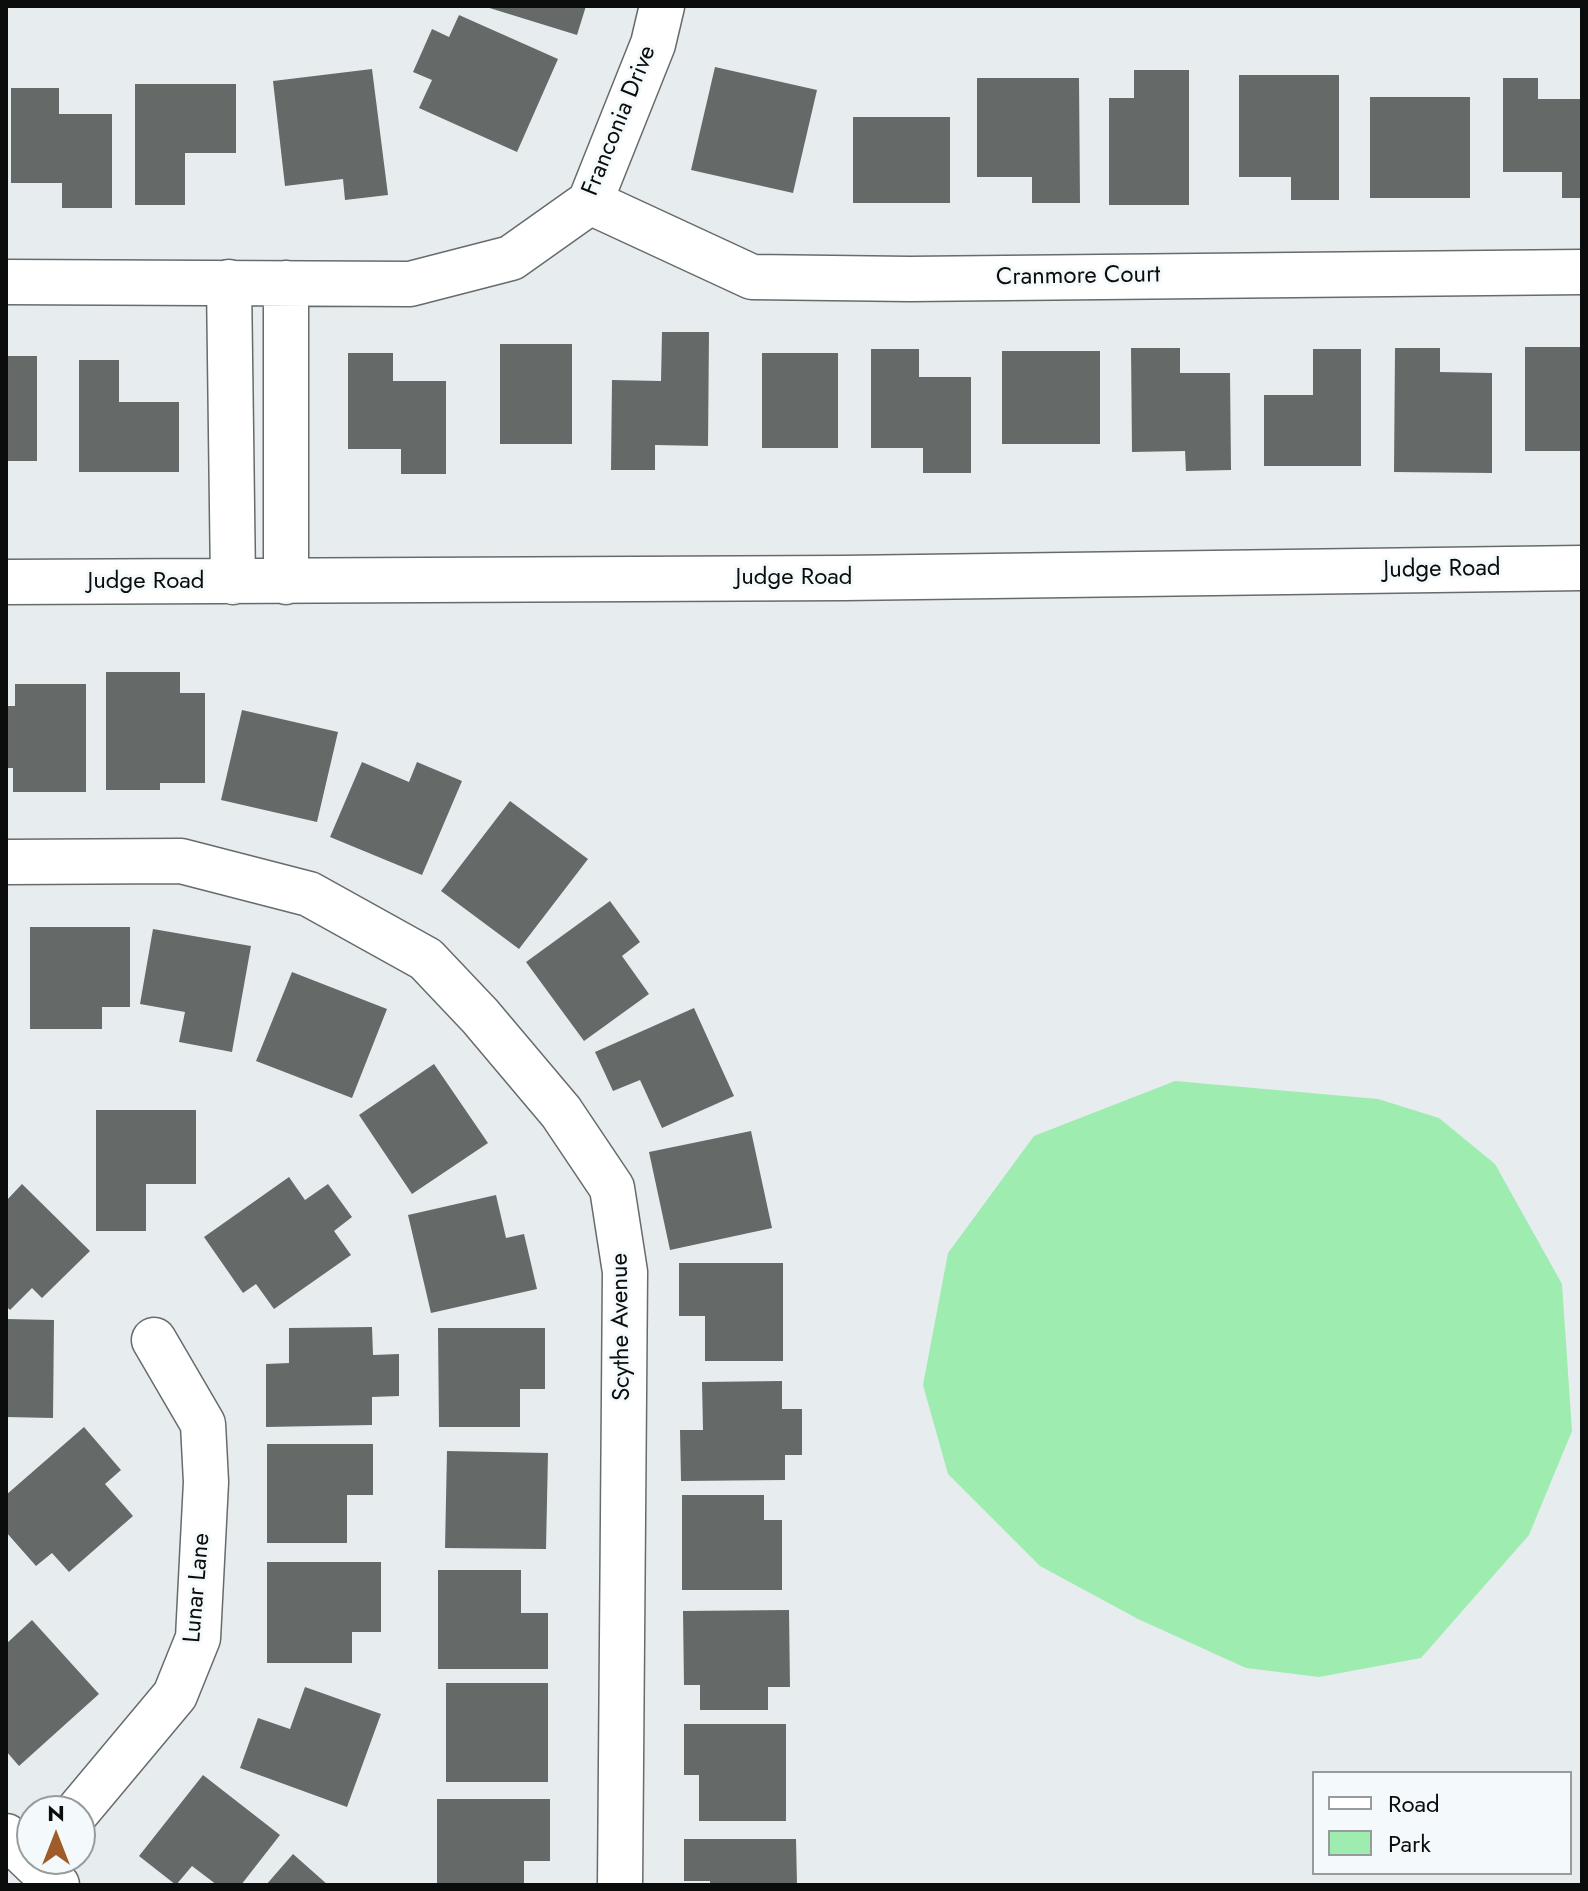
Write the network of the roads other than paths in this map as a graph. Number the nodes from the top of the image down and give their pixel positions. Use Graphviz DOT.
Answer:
graph roads {
  1 [pos="662,6"];
  2 [pos="590,202"];
  3 [pos="1582,272"];
  4 [pos="6,282"];
  5 [pos="229,282"];
  6 [pos="286,283"];
  7 [pos="286,408"];
  8 [pos="230,409"];
  9 [pos="1582,568"];
  10 [pos="6,582"];
  11 [pos="233,582"];
  12 [pos="286,582"];
  13 [pos="6,862"];
  14 [pos="154,1340"];
  15 [pos="91,1795"];
  16 [pos="620,1885"];
  1 -- 2 [label="street, Franconia Drive"];
  2 -- 3 [label="street, Cranmore Court"];
  2 -- 6 [label="street, Franconia Drive"];
  4 -- 5 [label="street, Franconia Drive"];
  5 -- 6 [label="street, Franconia Drive"];
  5 -- 8 [label="street"];
  6 -- 7 [label="street"];
  7 -- 8 [label="street"];
  7 -- 12 [label="street"];
  8 -- 11 [label="street"];
  9 -- 12 [label="street, Judge Road"];
  10 -- 11 [label="street, Judge Road"];
  11 -- 12 [label="street, Judge Road"];
  13 -- 16 [label="street, Scythe Avenue"];
  14 -- 15 [label="street, Lunar Lane"];
}
